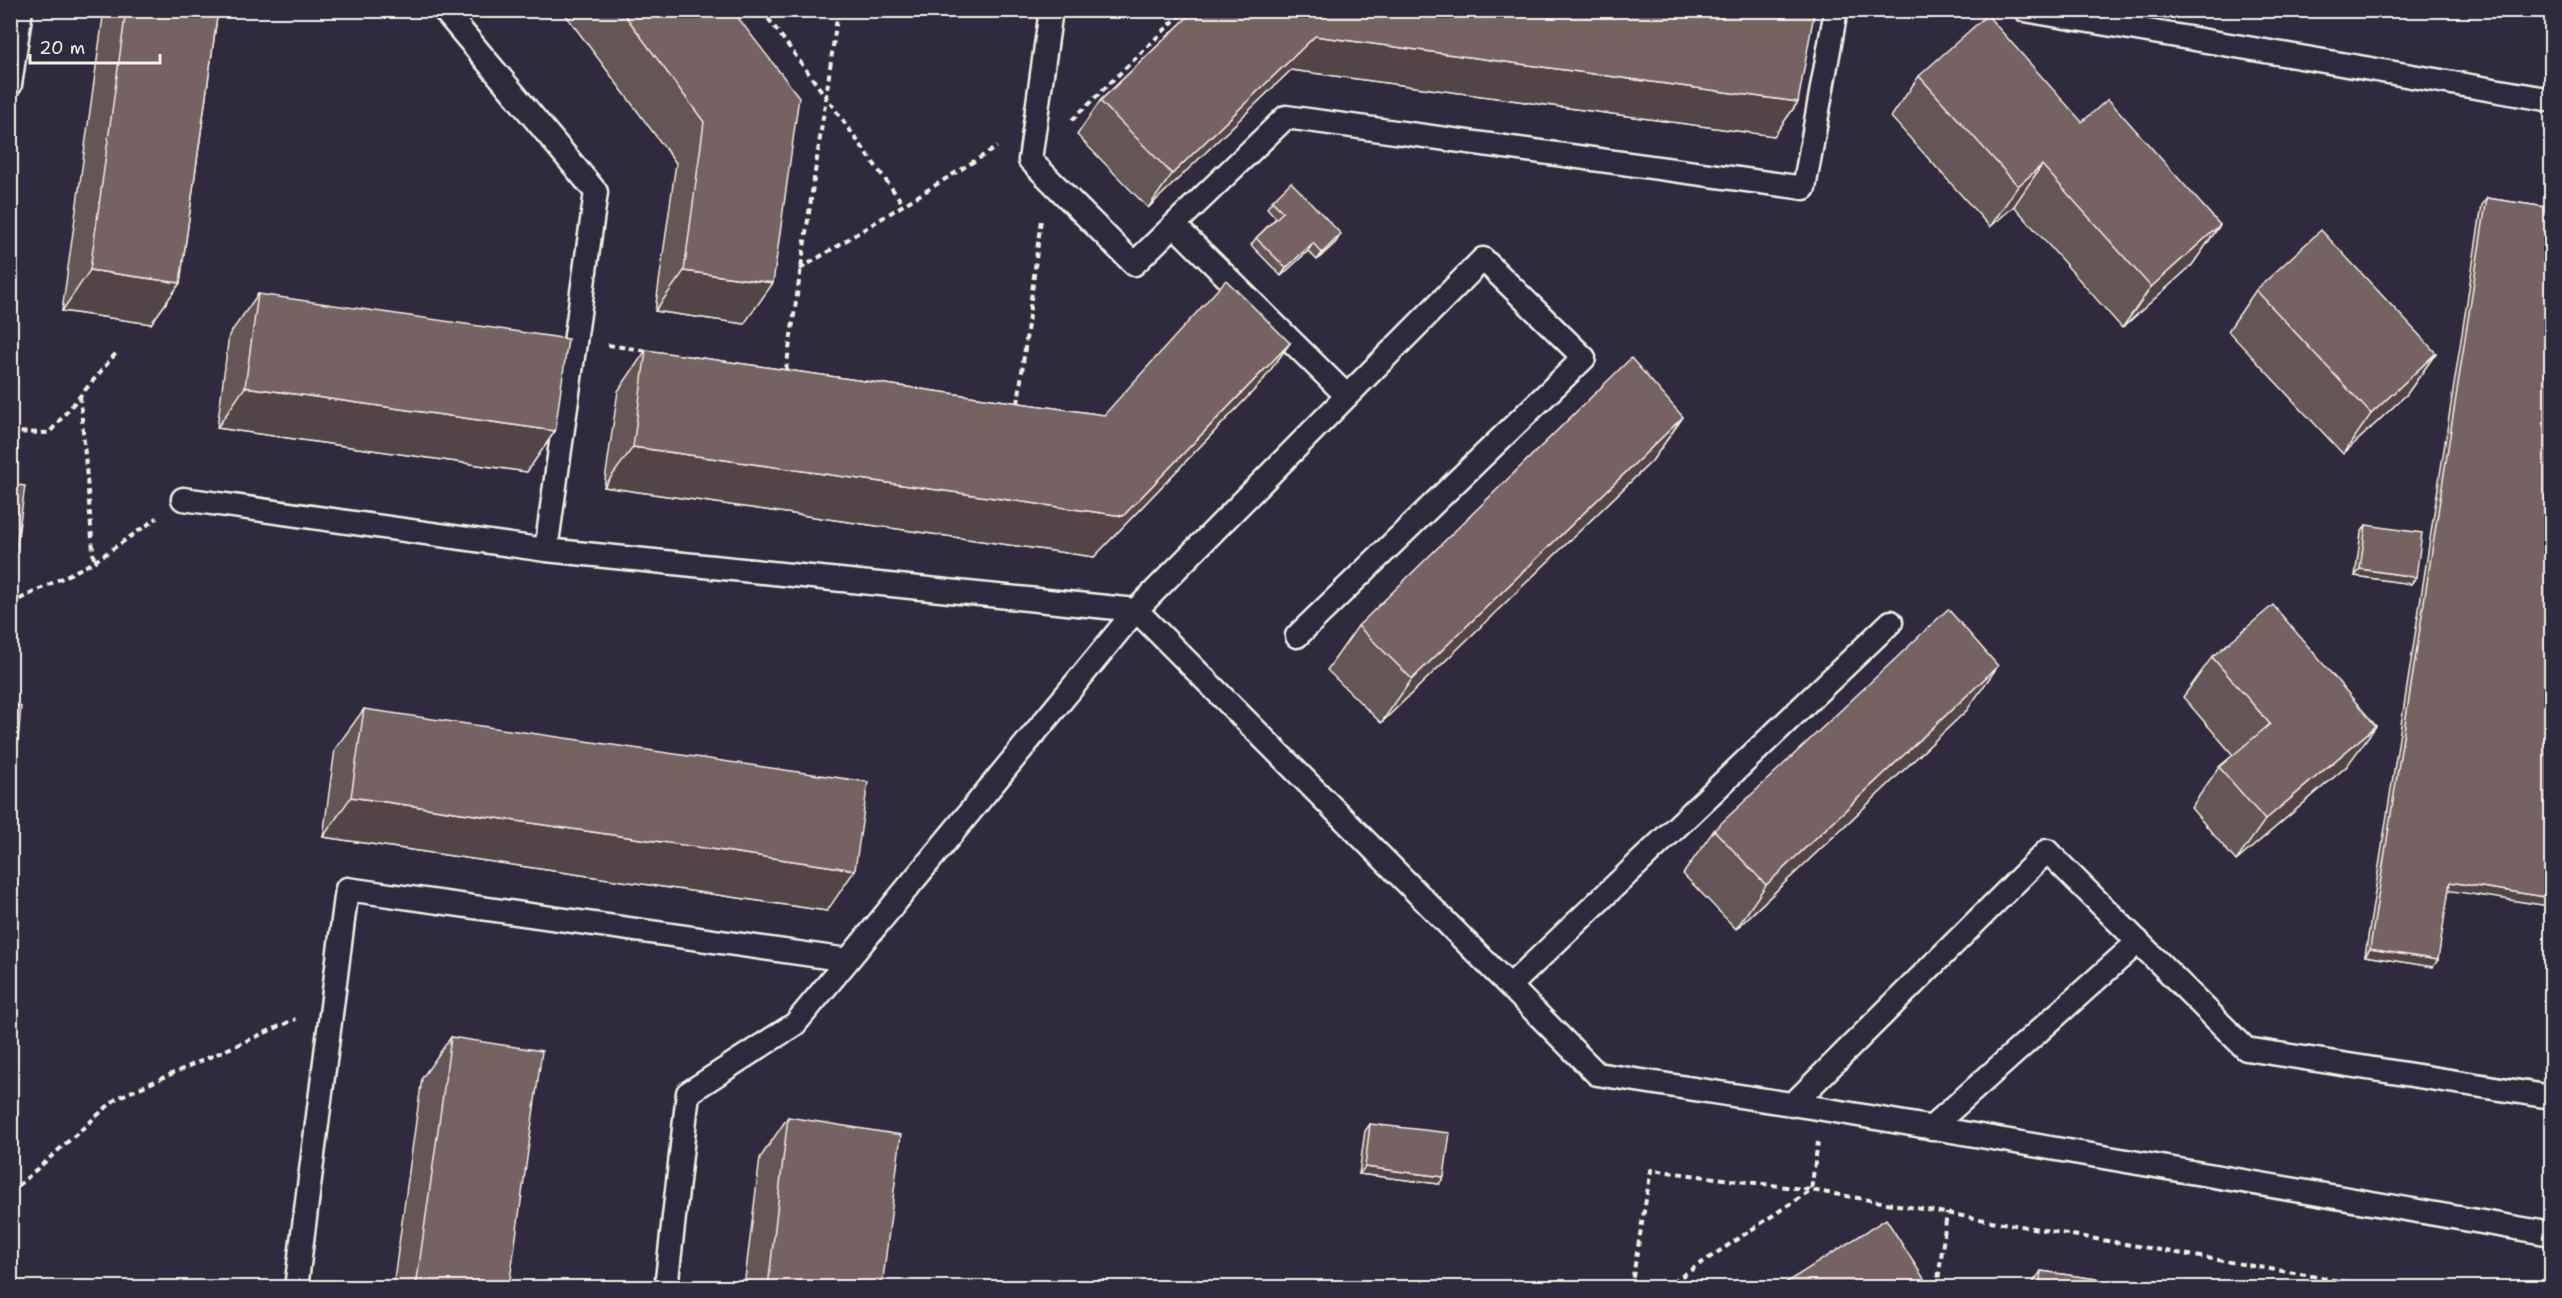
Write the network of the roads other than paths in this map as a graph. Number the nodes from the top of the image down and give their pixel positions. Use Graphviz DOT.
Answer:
graph roads {
  1 [pos="21,10"];
  2 [pos="444,10"];
  3 [pos="1051,10"];
  4 [pos="1836,10"];
  5 [pos="2025,10"];
  6 [pos="10,85"];
  7 [pos="2552,100"];
  8 [pos="1173,225"];
  9 [pos="1347,396"];
  10 [pos="183,499"];
  11 [pos="546,550"];
  12 [pos="1136,610"];
  13 [pos="1891,622"];
  14 [pos="1297,636"];
  15 [pos="2138,942"];
  16 [pos="848,960"];
  17 [pos="1510,986"];
  18 [pos="2552,1097"];
  19 [pos="1792,1105"];
  20 [pos="1931,1128"];
  21 [pos="2552,1234"];
  22 [pos="296,1287"];
  23 [pos="666,1287"];
  1 -- 6 [label="lane"];
  2 -- 11 [label="lane"];
  3 -- 8 [label="lane"];
  4 -- 8 [label="lane"];
  5 -- 7 [label="lane"];
  8 -- 9 [label="lane"];
  9 -- 12 [label="lane"];
  9 -- 14 [label="lane"];
  10 -- 11 [label="lane"];
  11 -- 12 [label="lane"];
  12 -- 16 [label="lane"];
  12 -- 17 [label="lane"];
  13 -- 17 [label="lane"];
  15 -- 18 [label="lane"];
  15 -- 19 [label="lane"];
  15 -- 20 [label="lane"];
  16 -- 22 [label="lane"];
  16 -- 23 [label="lane"];
  17 -- 19 [label="lane"];
  19 -- 20 [label="lane"];
  20 -- 21 [label="lane"];
}
